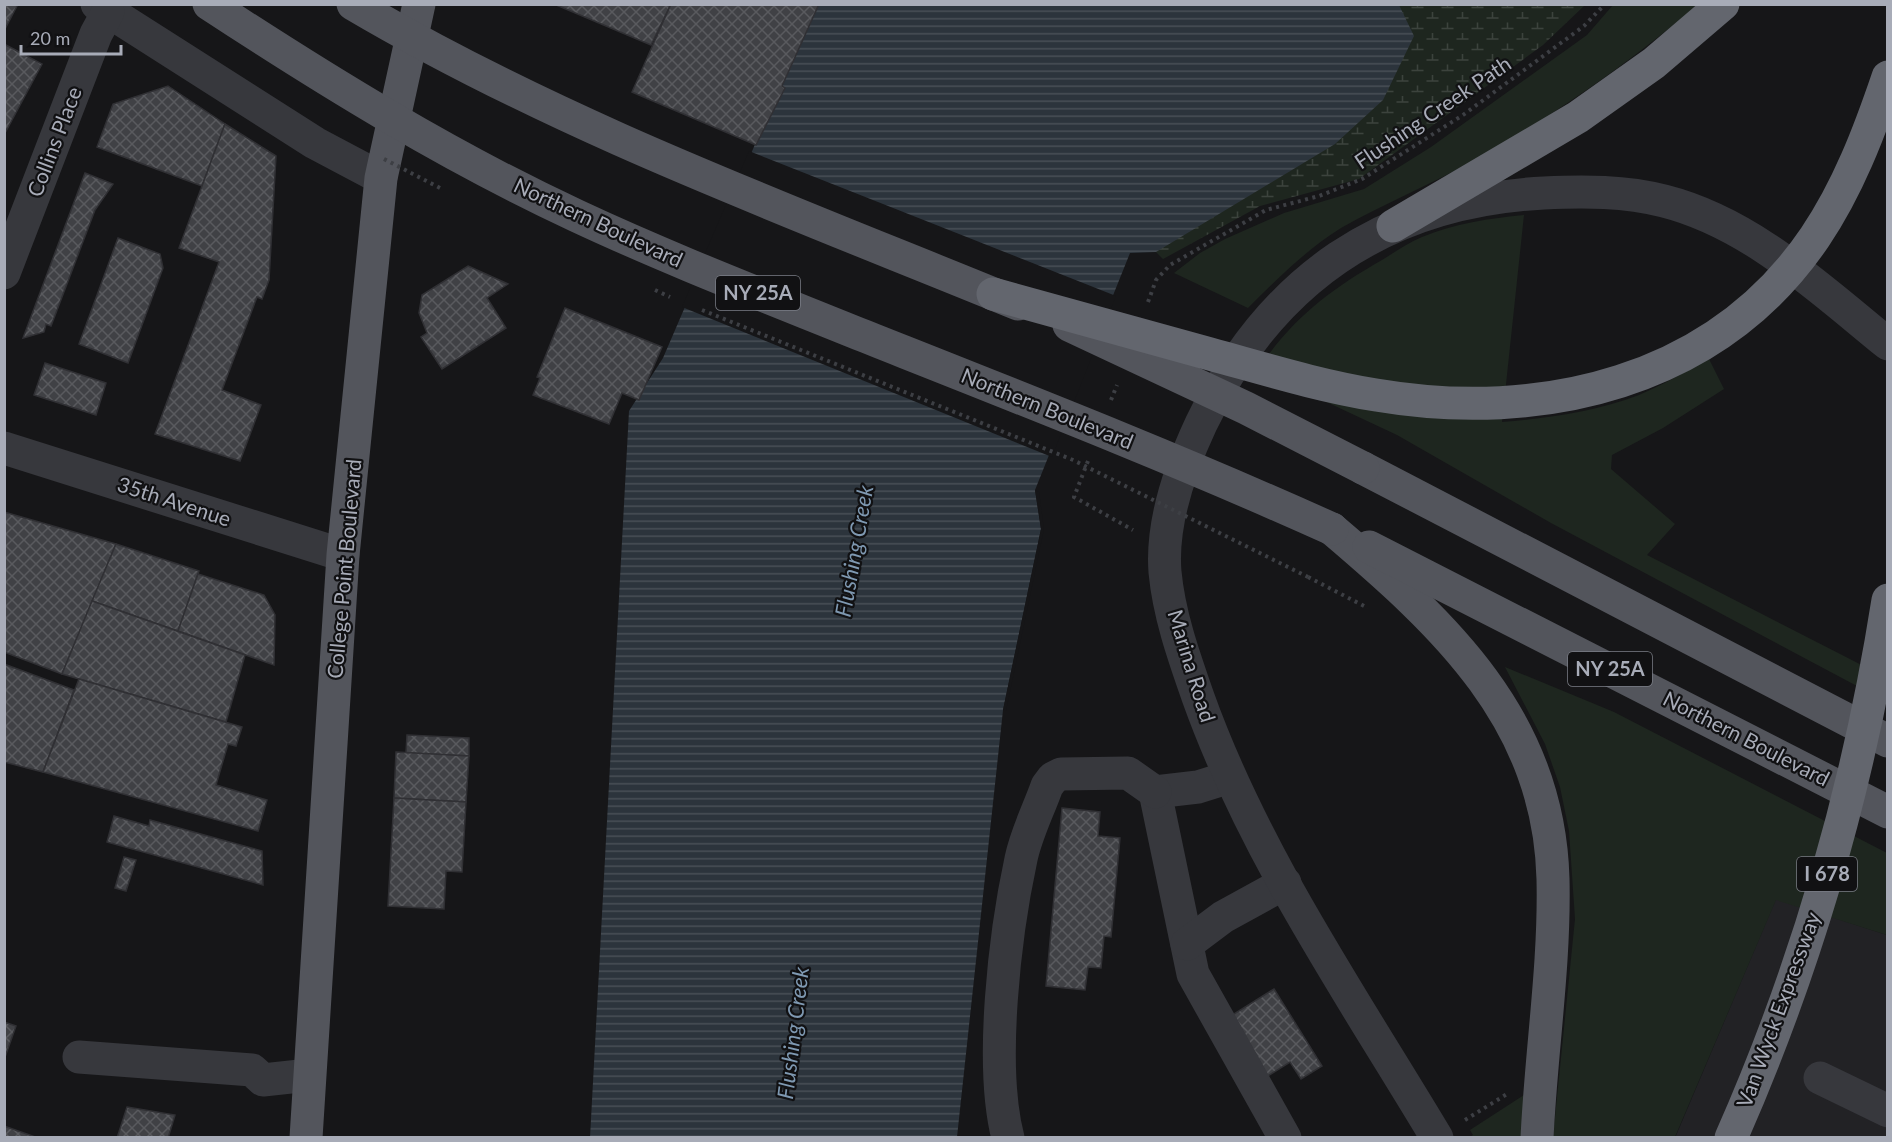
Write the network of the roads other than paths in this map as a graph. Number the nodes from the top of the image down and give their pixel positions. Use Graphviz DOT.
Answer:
graph roads {
  1 [pos="209,4"];
  2 [pos="353,4"];
  3 [pos="420,4"];
  4 [pos="1723,4"];
  5 [pos="102,8"];
  6 [pos="1887,77"];
  7 [pos="382,169"];
  8 [pos="1393,226"];
  9 [pos="4,273"];
  10 [pos="993,294"];
  11 [pos="1887,344"];
  12 [pos="4,447"];
  13 [pos="1332,529"];
  14 [pos="343,555"];
  15 [pos="1887,600"];
  16 [pos="1887,741"];
  17 [pos="1230,777"];
  18 [pos="1155,792"];
  19 [pos="1887,812"];
  20 [pos="1285,883"];
  21 [pos="1187,944"];
  22 [pos="79,1057"];
  23 [pos="309,1075"];
  24 [pos="1820,1078"];
  25 [pos="1887,1111"];
  26 [pos="1449,1130"];
  27 [pos="306,1137"];
  28 [pos="1008,1137"];
  29 [pos="1285,1137"];
  30 [pos="1537,1137"];
  31 [pos="1731,1137"];
  1 -- 13 [label="main road, Northern Boulevard / NY 25A, bridge"];
  2 -- 10 [label="main road, NY 25A, bridge"];
  3 -- 7 [label="main road, College Point Boulevard"];
  4 -- 8 [label="highway"];
  5 -- 7 [label="street"];
  5 -- 9 [label="street, Collins Place"];
  6 -- 10 [label="highway, bridge"];
  7 -- 14 [label="main road, College Point Boulevard"];
  8 -- 11 [label="street, Marina Road"];
  8 -- 17 [label="street, Marina Road"];
  10 -- 16 [label="main road, NY 25A, bridge"];
  12 -- 14 [label="street, 35th Avenue"];
  13 -- 19 [label="main road, Northern Boulevard / NY 25A"];
  13 -- 30 [label="main road"];
  14 -- 23 [label="main road, College Point Boulevard"];
  15 -- 31 [label="highway, Van Wyck Expressway / I 678, bridge"];
  17 -- 18 [label="street"];
  17 -- 20 [label="street, Marina Road"];
  18 -- 21 [label="street"];
  18 -- 28 [label="street"];
  20 -- 21 [label="street"];
  20 -- 26 [label="street, Marina Road"];
  21 -- 29 [label="street"];
  22 -- 23 [label="street"];
  23 -- 27 [label="main road, College Point Boulevard"];
  24 -- 25 [label="street"];
}
